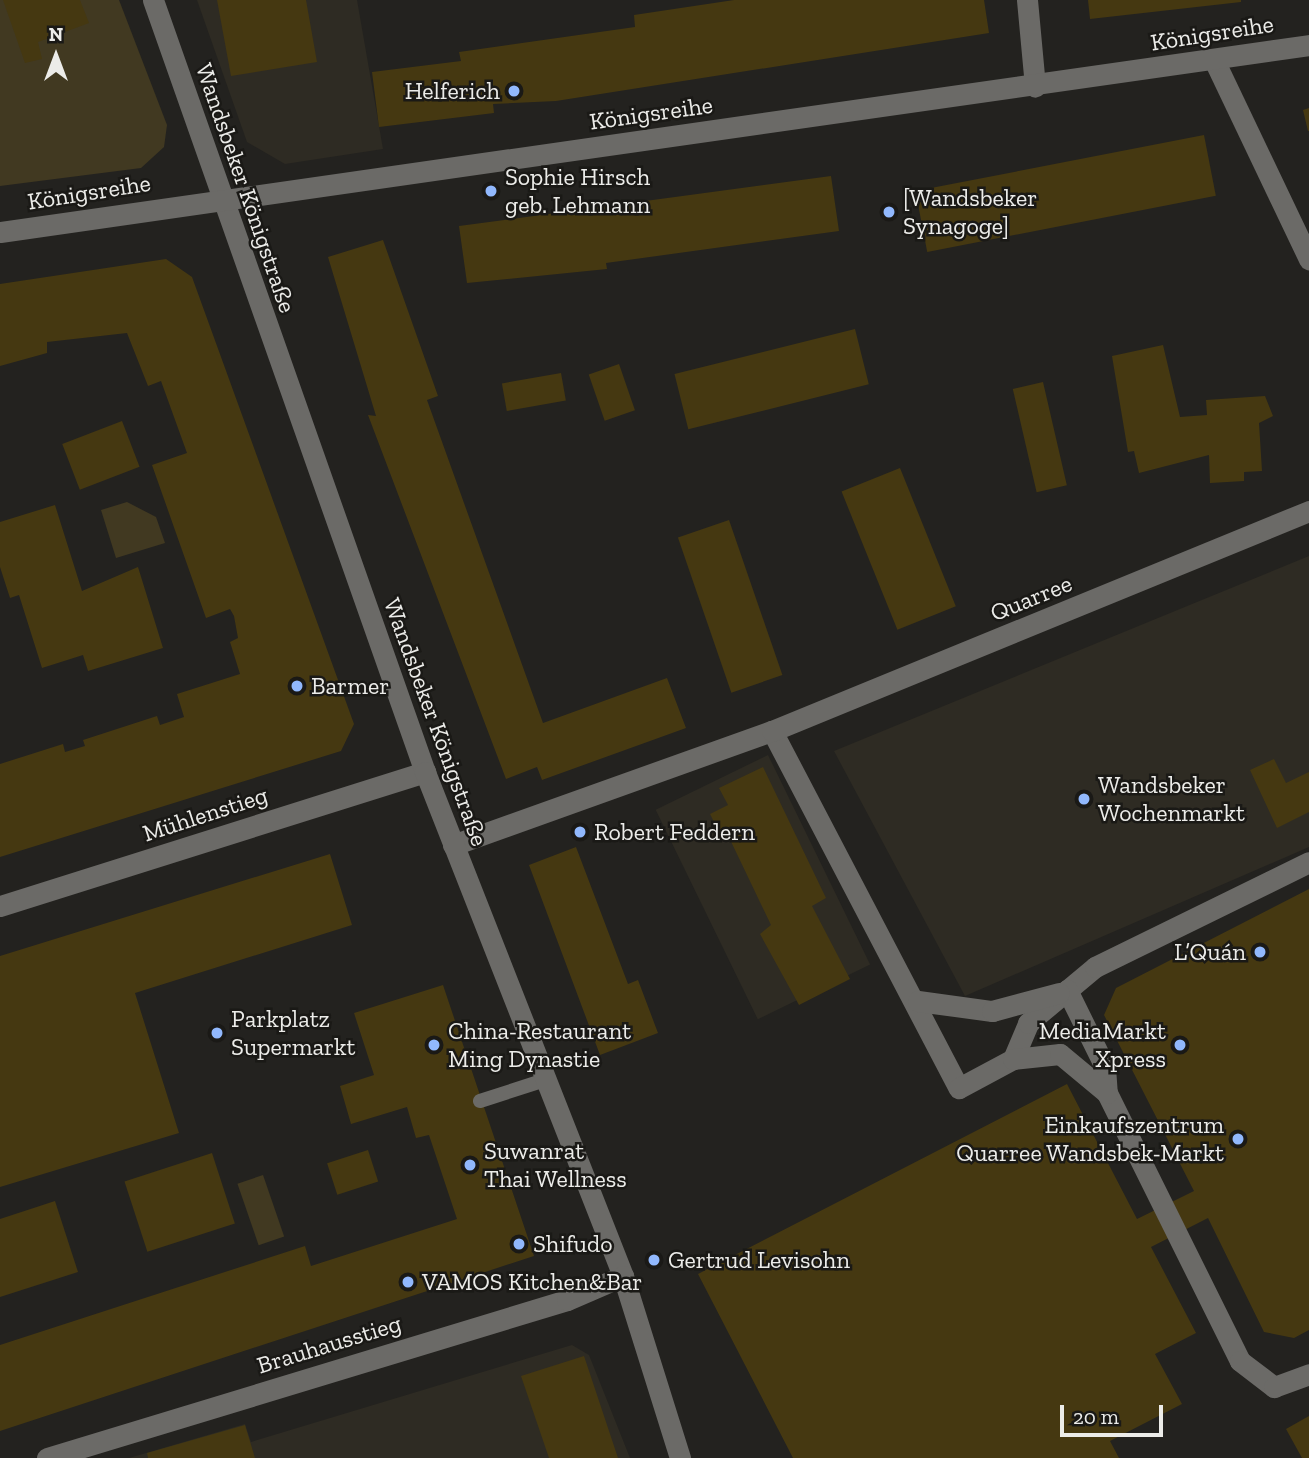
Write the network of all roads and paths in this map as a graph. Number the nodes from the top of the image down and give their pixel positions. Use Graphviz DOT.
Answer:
graph roads {
  1 [pos="153,0"];
  2 [pos="1027,0"];
  3 [pos="1309,45"];
  4 [pos="1213,60"];
  5 [pos="1035,87"];
  6 [pos="221,197"];
  7 [pos="0,232"];
  8 [pos="1309,259"];
  9 [pos="1309,512"];
  10 [pos="772,731"];
  11 [pos="425,772"];
  12 [pos="453,845"];
  13 [pos="1309,862"];
  14 [pos="0,906"];
  15 [pos="1068,990"];
  16 [pos="918,1001"];
  17 [pos="1013,1059"];
  18 [pos="542,1081"];
  19 [pos="1107,1093"];
  20 [pos="480,1101"];
  21 [pos="623,1276"];
  22 [pos="1309,1374"];
  23 [pos="47,1458"];
  24 [pos="680,1458"];
  1 -- 6 [label="street, Wandsbeker Königstraße"];
  2 -- 5 [label="street"];
  3 -- 4 [label="street, Königsreihe"];
  4 -- 5 [label="street, Königsreihe"];
  4 -- 8 [label="street"];
  5 -- 6 [label="street, Königsreihe"];
  6 -- 7 [label="street, Königsreihe"];
  6 -- 11 [label="street, Wandsbeker Königstraße"];
  9 -- 10 [label="street, Quarree"];
  10 -- 12 [label="street, Quarree"];
  10 -- 16 [label="street"];
  11 -- 12 [label="street, Wandsbeker Königstraße"];
  11 -- 14 [label="street, Mühlenstieg"];
  12 -- 18 [label="street, Wandsbeker Königstraße"];
  13 -- 15 [label="street"];
  15 -- 16 [label="street"];
  15 -- 17 [label="street"];
  15 -- 19 [label="street"];
  16 -- 17 [label="street"];
  17 -- 19 [label="street"];
  18 -- 20 [label="lane"];
  18 -- 21 [label="street, Wandsbeker Königstraße"];
  19 -- 22 [label="street"];
  21 -- 23 [label="street, Brauhausstieg"];
  21 -- 24 [label="street, Wandsbeker Königstraße"];
}
